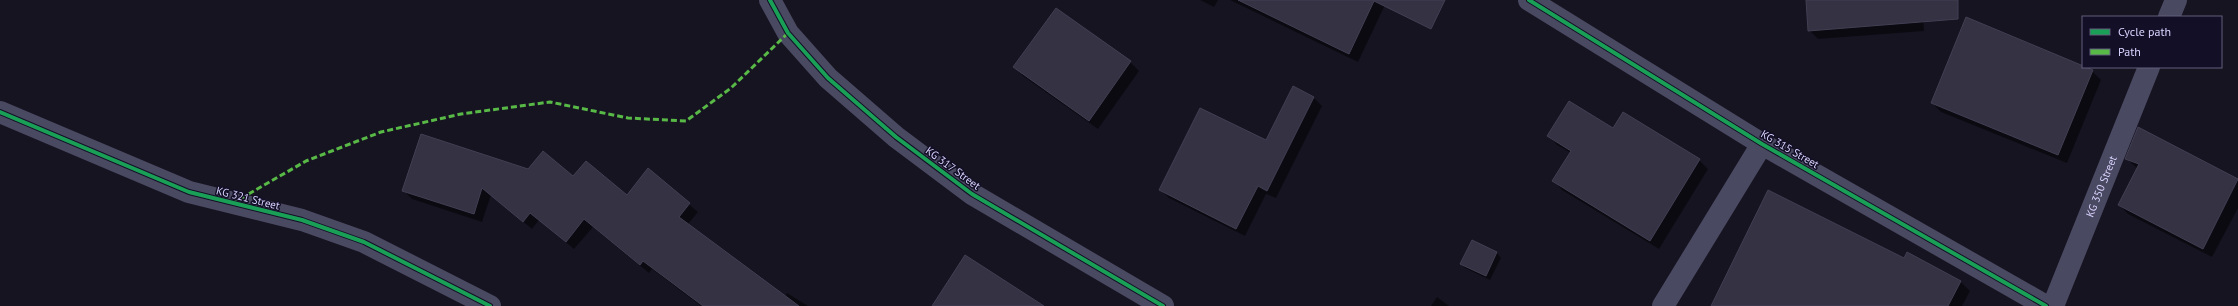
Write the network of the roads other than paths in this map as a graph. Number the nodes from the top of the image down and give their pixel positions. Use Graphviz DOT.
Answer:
graph roads {
  1 [pos="770,0"];
  2 [pos="1530,0"];
  3 [pos="2176,0"];
  4 [pos="2169,16"];
  5 [pos="2149,68"];
  6 [pos="0,112"];
  7 [pos="1762,144"];
  8 [pos="490,306"];
  9 [pos="1163,306"];
  10 [pos="1663,306"];
  11 [pos="2046,306"];
  12 [pos="2053,306"];
  1 -- 9 [label="street, KG 317 Street"];
  2 -- 7 [label="street, KG 315 Street"];
  3 -- 4 [label="street"];
  5 -- 12 [label="street, KG 350 Street"];
  6 -- 8 [label="street, KG 321 Street"];
  7 -- 10 [label="street"];
  7 -- 11 [label="street, KG 315 Street"];
}
